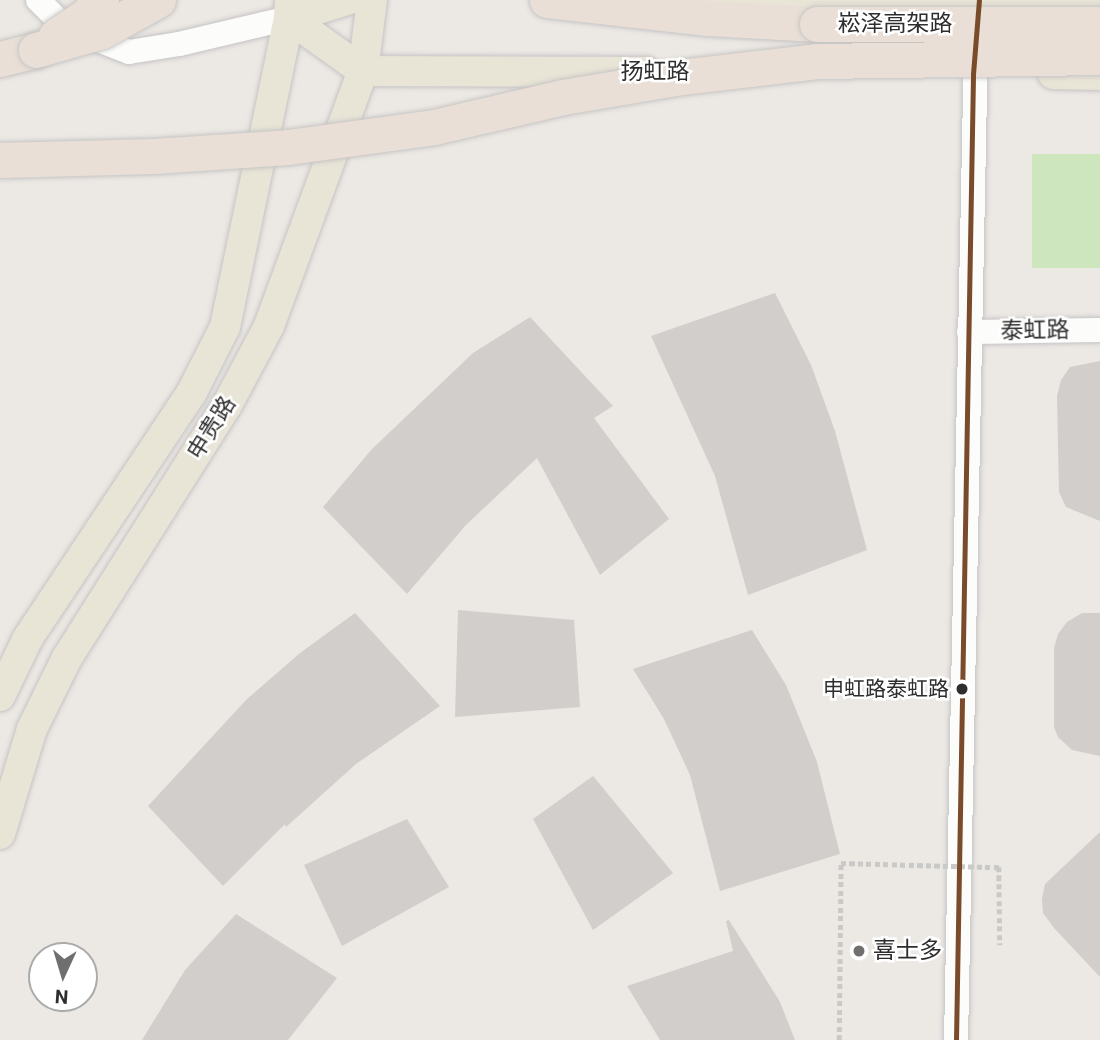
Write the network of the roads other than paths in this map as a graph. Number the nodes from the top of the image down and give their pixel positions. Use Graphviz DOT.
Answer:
graph roads {
  1 [pos="38,0"];
  2 [pos="101,0"];
  3 [pos="158,0"];
  4 [pos="347,0"];
  5 [pos="372,0"];
  6 [pos="547,0"];
  7 [pos="701,0"];
  8 [pos="979,3"];
  9 [pos="289,9"];
  10 [pos="1093,10"];
  11 [pos="36,50"];
  12 [pos="0,59"];
  13 [pos="1086,66"];
  14 [pos="363,71"];
  15 [pos="973,74"];
  16 [pos="0,160"];
  17 [pos="1100,330"];
  18 [pos="969,332"];
  19 [pos="0,696"];
  20 [pos="0,834"];
  21 [pos="956,1040"];
  1 -- 9 [label="street"];
  2 -- 11 [label="highway, bridge"];
  3 -- 11 [label="highway, bridge"];
  4 -- 9 [label="main road"];
  5 -- 14 [label="main road, 申贵路"];
  6 -- 10 [label="highway, 崧泽高架路, bridge"];
  7 -- 8 [label="main road"];
  8 -- 10 [label="main road"];
  8 -- 15 [label="street"];
  9 -- 14 [label="main road"];
  9 -- 19 [label="main road, 申贵路"];
  10 -- 13 [label="main road"];
  11 -- 12 [label="highway"];
  13 -- 15 [label="main road, 扬虹路"];
  13 -- 16 [label="highway, bridge"];
  14 -- 15 [label="main road, 扬虹路"];
  14 -- 20 [label="main road, 申贵路"];
  15 -- 18 [label="street"];
  17 -- 18 [label="street, 泰虹路"];
  18 -- 21 [label="street"];
}
